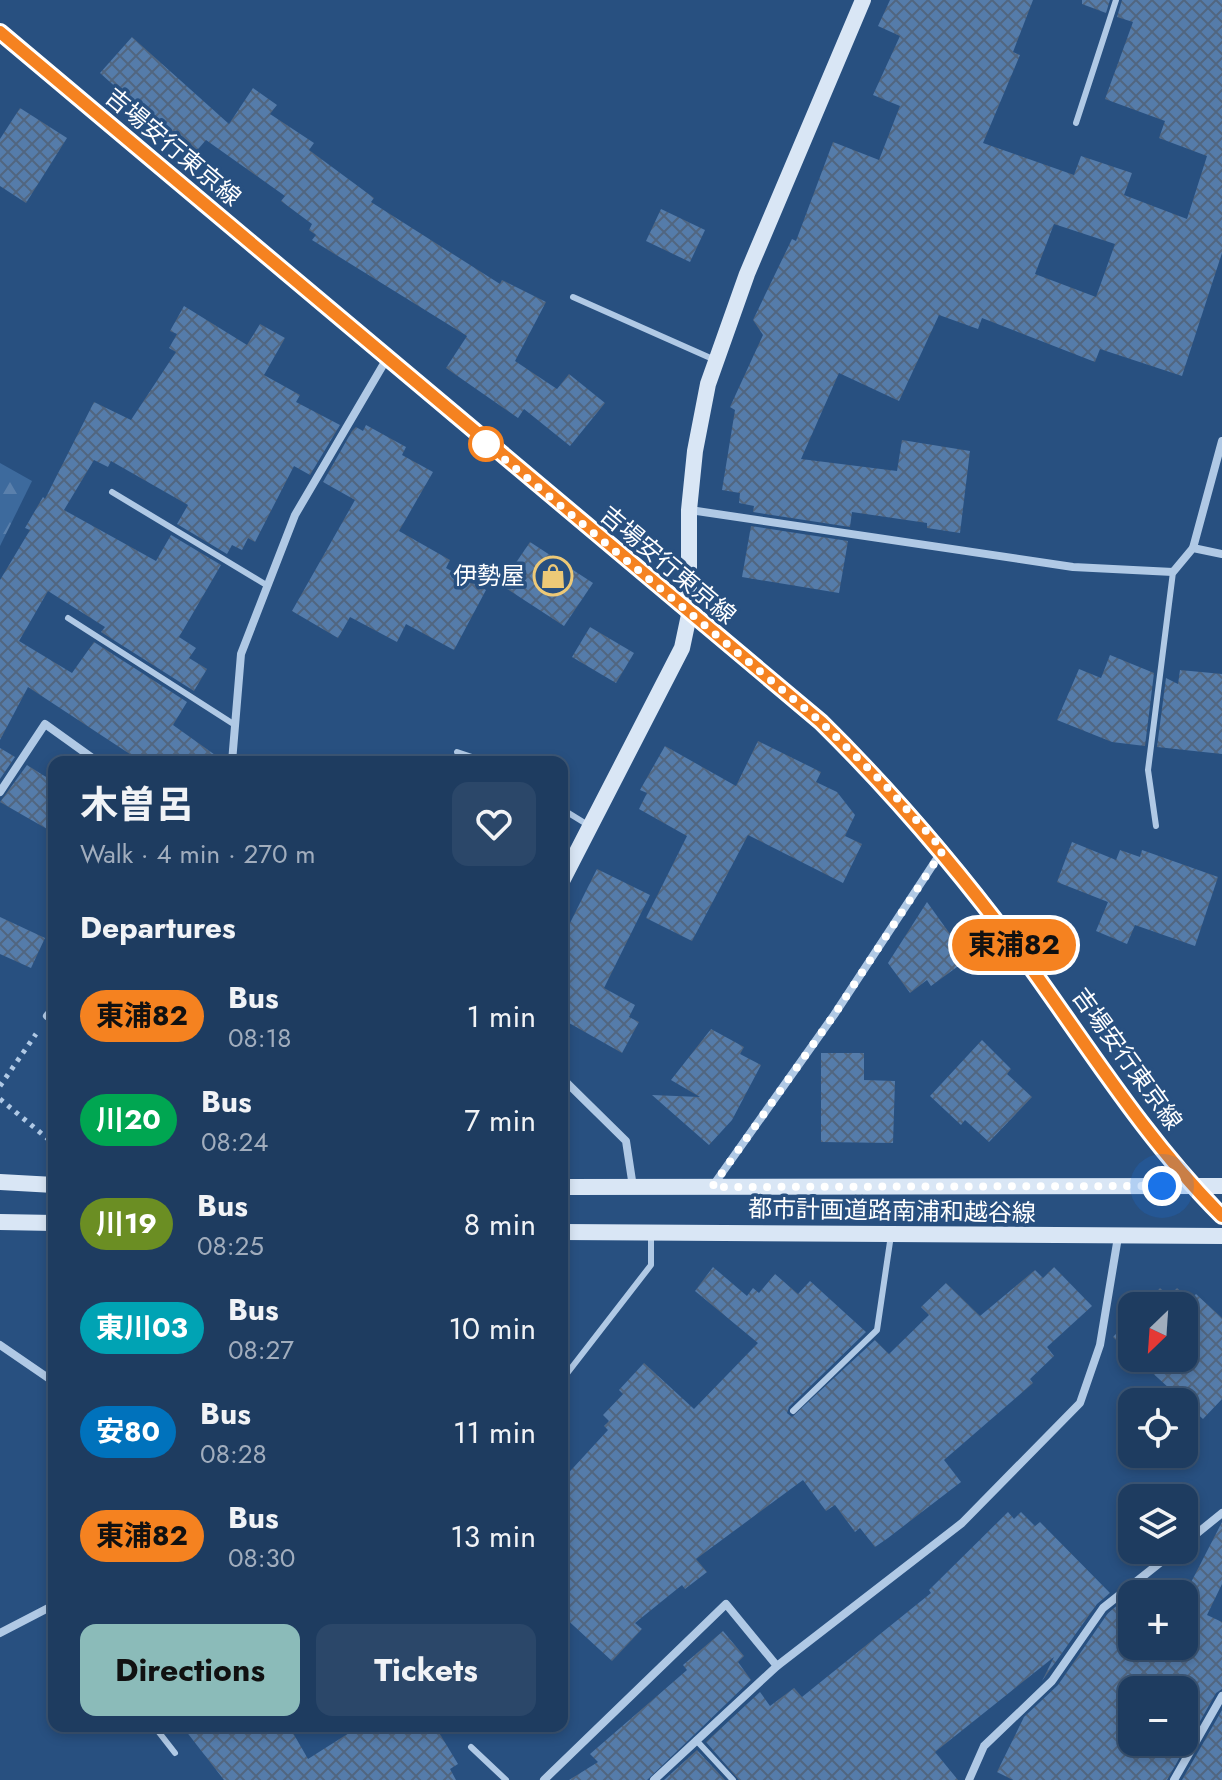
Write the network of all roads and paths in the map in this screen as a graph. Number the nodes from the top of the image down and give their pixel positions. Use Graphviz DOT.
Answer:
graph roads {
  1 [pos="863,0"];
  2 [pos="1116,0"];
  3 [pos="0,32"];
  4 [pos="1076,123"];
  5 [pos="573,297"];
  6 [pos="386,360"];
  7 [pos="715,360"];
  8 [pos="1222,441"];
  9 [pos="112,492"];
  10 [pos="689,510"];
  11 [pos="1193,548"];
  12 [pos="1222,554"];
  13 [pos="1173,572"];
  14 [pos="268,586"];
  15 [pos="689,615"];
  16 [pos="68,618"];
  17 [pos="235,725"];
  18 [pos="457,752"];
  19 [pos="90,756"];
  20 [pos="232,756"];
  21 [pos="469,756"];
  22 [pos="0,792"];
  23 [pos="568,813"];
  24 [pos="1156,826"];
  25 [pos="591,827"];
  26 [pos="943,850"];
  27 [pos="568,870"];
  28 [pos="47,1016"];
  29 [pos="568,1084"];
  30 [pos="0,1086"];
  31 [pos="0,1099"];
  32 [pos="48,1139"];
  33 [pos="0,1182"];
  34 [pos="48,1185"];
  35 [pos="1192,1186"];
  36 [pos="1222,1186"];
  37 [pos="568,1187"];
  38 [pos="633,1187"];
  39 [pos="712,1187"];
  40 [pos="1222,1216"];
  41 [pos="0,1222"];
  42 [pos="48,1223"];
  43 [pos="568,1232"];
  44 [pos="651,1233"];
  45 [pos="891,1235"];
  46 [pos="1222,1236"];
  47 [pos="1118,1237"];
  48 [pos="0,1345"];
  49 [pos="568,1372"];
  50 [pos="48,1378"];
  51 [pos="793,1411"];
  52 [pos="1222,1513"];
  53 [pos="1198,1533"];
  54 [pos="1158,1564"];
  55 [pos="48,1608"];
  56 [pos="0,1633"];
  57 [pos="777,1666"];
  58 [pos="1222,1696"];
  59 [pos="159,1732"];
  60 [pos="696,1740"];
  61 [pos="471,1747"];
  62 [pos="175,1753"];
  63 [pos="506,1780"];
  64 [pos="544,1780"];
  65 [pos="654,1780"];
  66 [pos="733,1780"];
  67 [pos="969,1780"];
  68 [pos="1174,1780"];
  1 -- 7 [label="street"];
  2 -- 4 [label="lane"];
  3 -- 6 [label="street, 吉場安行東京線"];
  5 -- 7 [label="lane"];
  6 -- 14 [label="street"];
  6 -- 15 [label="street, 吉場安行東京線"];
  7 -- 10 [label="street"];
  8 -- 11 [label="street"];
  9 -- 14 [label="lane"];
  10 -- 13 [label="street"];
  10 -- 15 [label="street"];
  11 -- 12 [label="street"];
  11 -- 13 [label="street"];
  13 -- 24 [label="lane"];
  14 -- 17 [label="street"];
  15 -- 25 [label="street"];
  15 -- 26 [label="street, 吉場安行東京線"];
  16 -- 17 [label="lane"];
  17 -- 20 [label="street"];
  18 -- 21 [label="lane"];
  19 -- 22 [label="street"];
  23 -- 25 [label="lane"];
  25 -- 27 [label="street"];
  26 -- 35 [label="street, 吉場安行東京線"];
  26 -- 39 [label="street"];
  28 -- 30 [label="path"];
  29 -- 38 [label="street"];
  31 -- 32 [label="path"];
  33 -- 34 [label="street"];
  35 -- 36 [label="street, 都市計画道路南浦和越谷線"];
  35 -- 39 [label="street, 都市計画道路南浦和越谷線"];
  35 -- 40 [label="street, 吉場安行東京線"];
  37 -- 38 [label="street, 都市計画道路南浦和越谷線"];
  38 -- 39 [label="street, 都市計画道路南浦和越谷線"];
  41 -- 42 [label="street"];
  43 -- 44 [label="street, 都市計画道路南浦和越谷線"];
  44 -- 45 [label="street, 都市計画道路南浦和越谷線"];
  44 -- 49 [label="lane"];
  45 -- 47 [label="street, 都市計画道路南浦和越谷線"];
  45 -- 51 [label="lane"];
  46 -- 47 [label="street, 都市計画道路南浦和越谷線"];
  47 -- 57 [label="street"];
  48 -- 50 [label="street"];
  52 -- 53 [label="street"];
  54 -- 67 [label="street"];
  55 -- 56 [label="street"];
  57 -- 60 [label="street"];
  57 -- 64 [label="street"];
  58 -- 68 [label="street"];
  59 -- 62 [label="lane"];
  60 -- 65 [label="street"];
  60 -- 66 [label="lane"];
  61 -- 63 [label="lane"];
}
